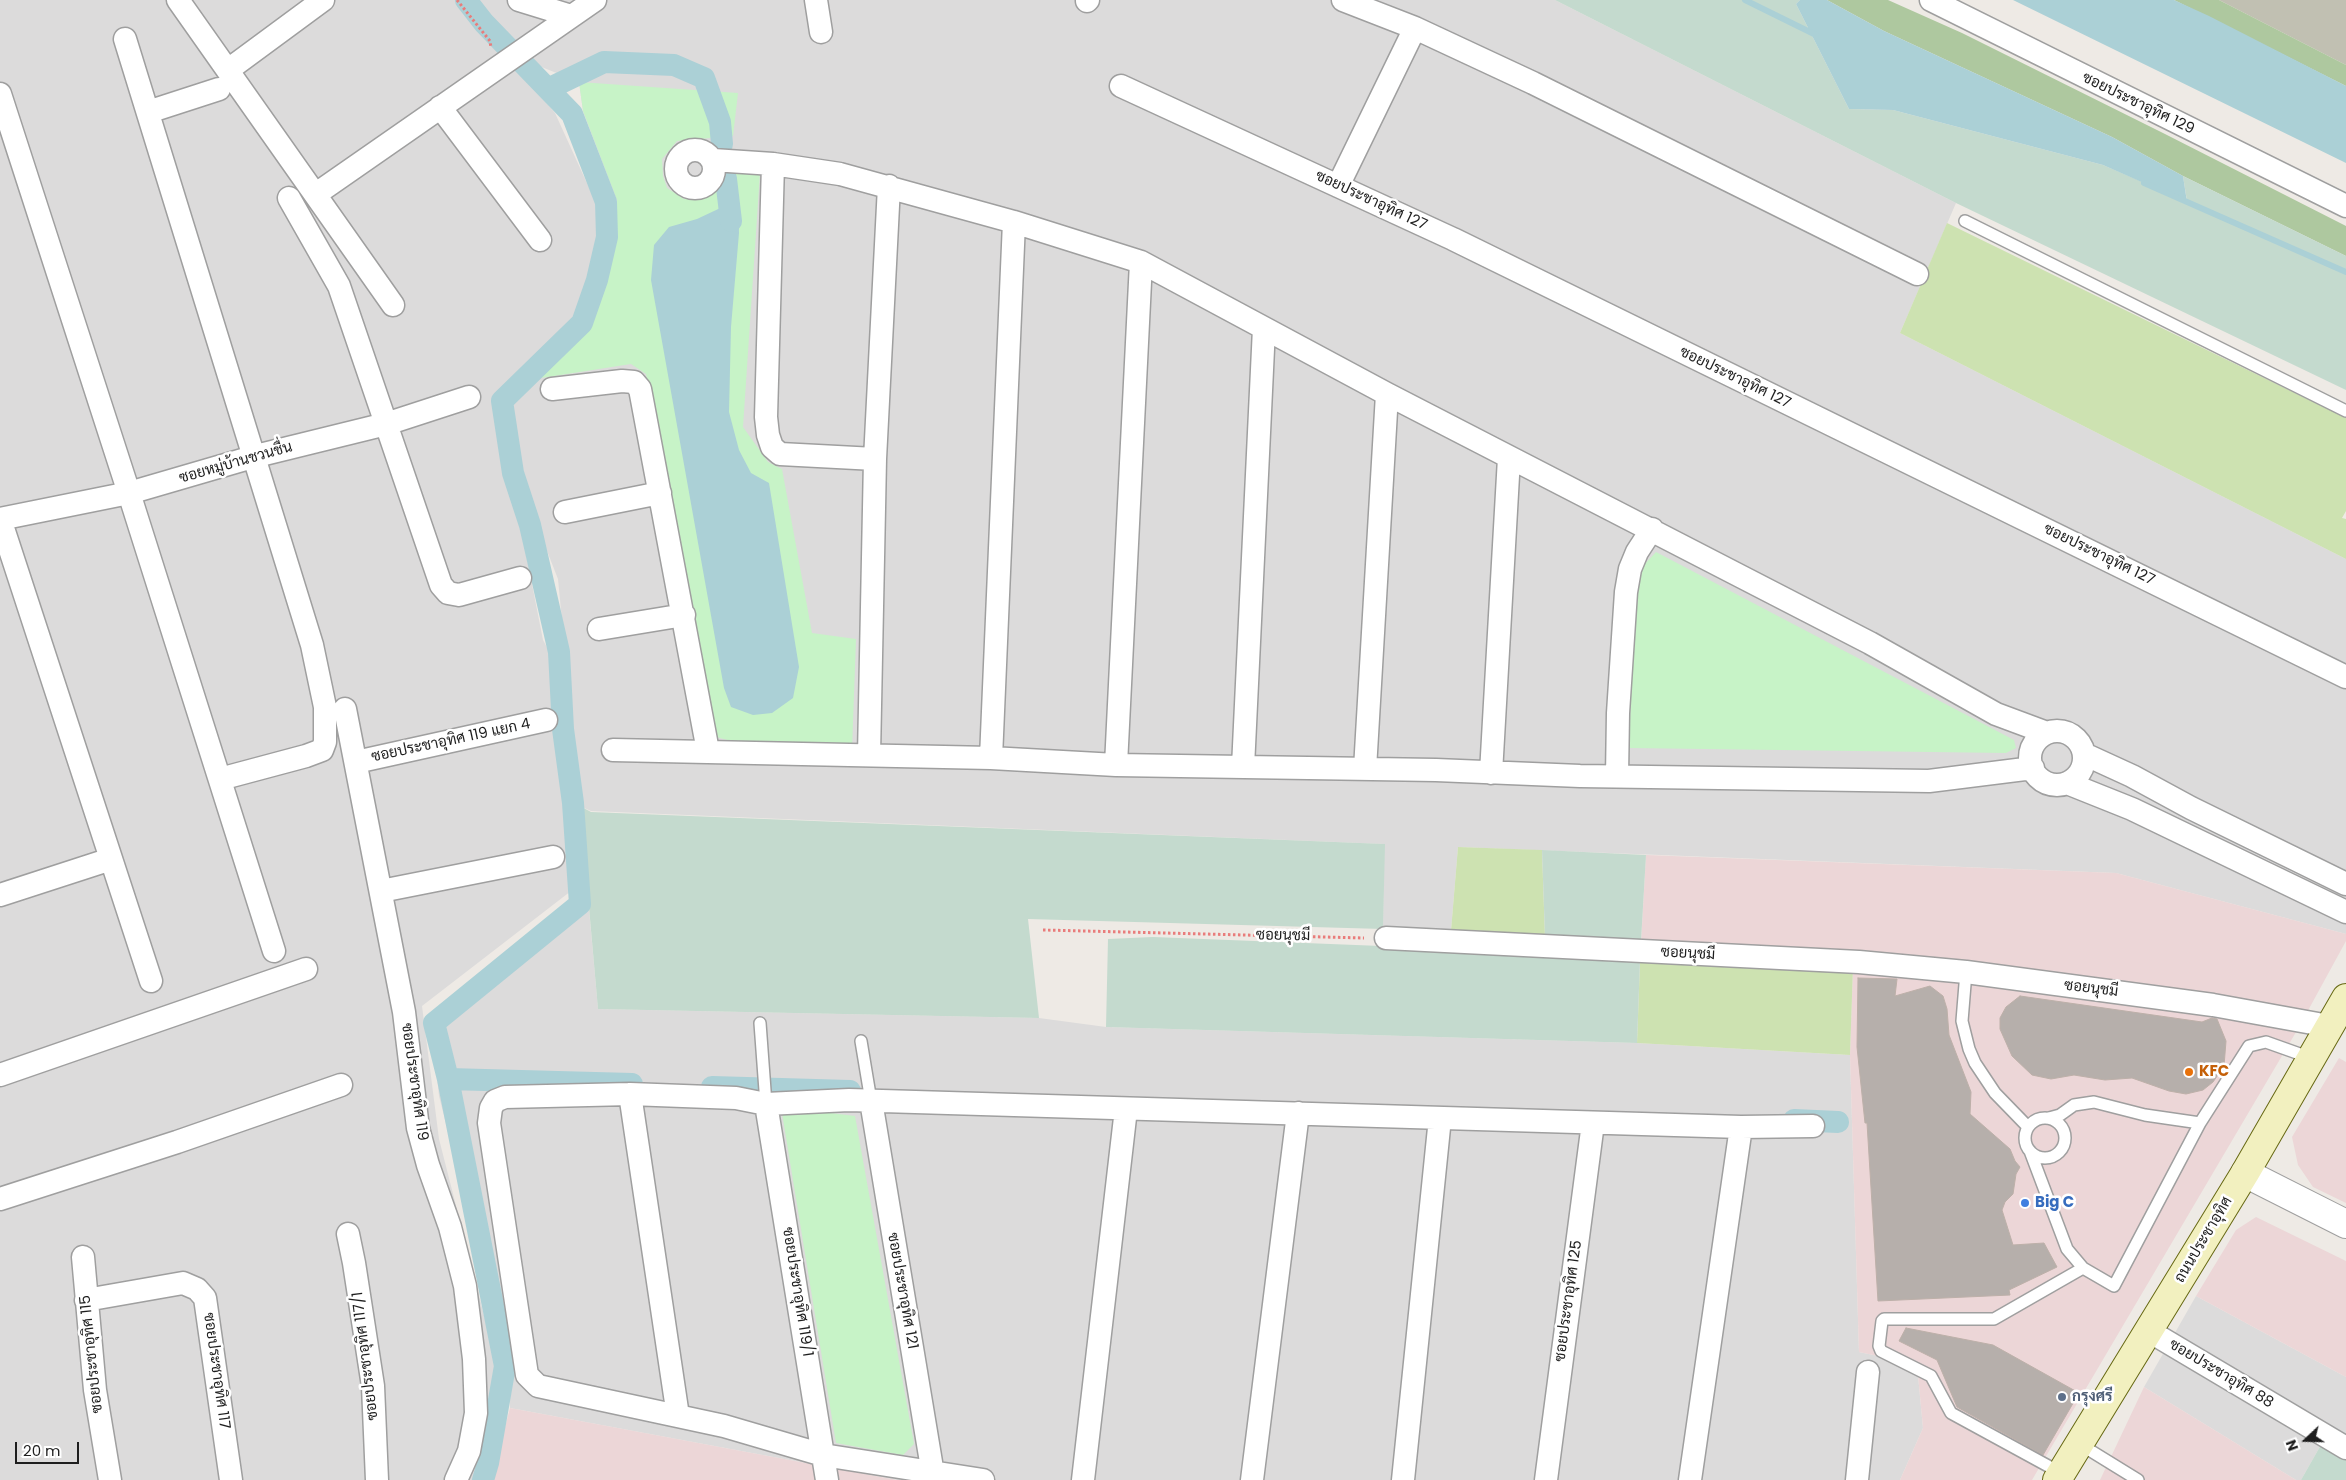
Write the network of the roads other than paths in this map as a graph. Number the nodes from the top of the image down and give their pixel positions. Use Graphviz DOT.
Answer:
graph roads {
  1 [pos="178,0"];
  2 [pos="323,0"];
  3 [pos="519,0"];
  4 [pos="595,0"];
  5 [pos="816,0"];
  6 [pos="1344,0"];
  7 [pos="1931,0"];
  8 [pos="571,16"];
  9 [pos="1415,28"];
  10 [pos="821,32"];
  11 [pos="125,39"];
  12 [pos="223,80"];
  13 [pos="1121,86"];
  14 [pos="0,94"];
  15 [pos="440,107"];
  16 [pos="148,112"];
  17 [pos="713,160"];
  18 [pos="773,164"];
  19 [pos="889,186"];
  20 [pos="1338,186"];
  21 [pos="316,194"];
  22 [pos="289,198"];
  23 [pos="2346,206"];
  24 [pos="1965,221"];
  25 [pos="1014,222"];
  26 [pos="540,240"];
  27 [pos="1141,262"];
  28 [pos="1918,274"];
  29 [pos="393,305"];
  30 [pos="1264,328"];
  31 [pos="552,389"];
  32 [pos="1387,394"];
  33 [pos="469,397"];
  34 [pos="2346,411"];
  35 [pos="386,424"];
  36 [pos="256,456"];
  37 [pos="1509,458"];
  38 [pos="876,459"];
  39 [pos="129,493"];
  40 [pos="660,493"];
  41 [pos="565,512"];
  42 [pos="0,519"];
  43 [pos="1652,529"];
  44 [pos="520,578"];
  45 [pos="684,615"];
  46 [pos="599,629"];
  47 [pos="2346,677"];
  48 [pos="345,709"];
  49 [pos="546,720"];
  50 [pos="2048,733"];
  51 [pos="613,750"];
  52 [pos="708,751"];
  53 [pos="2084,754"];
  54 [pos="869,755"];
  55 [pos="991,758"];
  56 [pos="356,762"];
  57 [pos="1116,765"];
  58 [pos="1243,767"];
  59 [pos="2033,768"];
  60 [pos="1365,769"];
  61 [pos="1491,773"];
  62 [pos="1617,776"];
  63 [pos="220,779"];
  64 [pos="2068,783"];
  65 [pos="553,857"];
  66 [pos="111,859"];
  67 [pos="2346,884"];
  68 [pos="381,891"];
  69 [pos="0,896"];
  70 [pos="2346,912"];
  71 [pos="1386,938"];
  72 [pos="274,951"];
  73 [pos="306,969"];
  74 [pos="1966,972"];
  75 [pos="151,981"];
  76 [pos="2346,998"];
  77 [pos="760,1023"];
  78 [pos="2329,1026"];
  79 [pos="861,1042"];
  80 [pos="2311,1058"];
  81 [pos="0,1075"];
  82 [pos="341,1085"];
  83 [pos="630,1094"];
  84 [pos="871,1101"];
  85 [pos="766,1104"];
  86 [pos="1126,1109"];
  87 [pos="1298,1113"];
  88 [pos="1440,1118"];
  89 [pos="2048,1118"];
  90 [pos="1593,1123"];
  91 [pos="2200,1123"];
  92 [pos="1813,1126"];
  93 [pos="1741,1127"];
  94 [pos="2028,1128"];
  95 [pos="2030,1151"];
  96 [pos="2245,1172"];
  97 [pos="0,1199"];
  98 [pos="2346,1224"];
  99 [pos="348,1234"];
  100 [pos="83,1257"];
  101 [pos="2083,1268"];
  102 [pos="86,1300"];
  103 [pos="2149,1331"];
  104 [pos="1868,1372"];
  105 [pos="678,1416"];
  106 [pos="2078,1443"];
  107 [pos="2346,1448"];
  108 [pos="823,1455"];
  109 [pos="934,1475"];
  110 [pos="2059,1476"];
  111 [pos="110,1480"];
  112 [pos="231,1480"];
  113 [pos="378,1480"];
  114 [pos="456,1480"];
  115 [pos="827,1480"];
  116 [pos="983,1480"];
  117 [pos="1082,1480"];
  118 [pos="1252,1480"];
  119 [pos="1403,1480"];
  120 [pos="1546,1480"];
  121 [pos="1690,1480"];
  122 [pos="1857,1480"];
  123 [pos="2138,1480"];
  1 -- 12 [label="street"];
  2 -- 12 [label="street"];
  3 -- 8 [label="street"];
  4 -- 8 [label="street"];
  5 -- 10 [label="street"];
  6 -- 9 [label="street"];
  7 -- 23 [label="street, ซอยประชาอุทิศ 129"];
  8 -- 15 [label="street"];
  9 -- 20 [label="street"];
  9 -- 28 [label="street"];
  11 -- 16 [label="street"];
  12 -- 16 [label="street"];
  12 -- 21 [label="street"];
  13 -- 20 [label="street, ซอยประชาอุทิศ 127"];
  14 -- 39 [label="street"];
  15 -- 21 [label="street"];
  15 -- 26 [label="street"];
  16 -- 36 [label="street"];
  17 -- 18 [label="street"];
  18 -- 19 [label="street"];
  18 -- 38 [label="street"];
  19 -- 25 [label="street"];
  19 -- 38 [label="street"];
  20 -- 47 [label="street, ซอยประชาอุทิศ 127"];
  21 -- 29 [label="street"];
  22 -- 35 [label="street"];
  24 -- 34 [label="lane"];
  25 -- 27 [label="street"];
  25 -- 55 [label="street"];
  27 -- 30 [label="street"];
  27 -- 57 [label="street"];
  30 -- 32 [label="street"];
  30 -- 58 [label="street"];
  31 -- 40 [label="street"];
  32 -- 37 [label="street"];
  32 -- 60 [label="street"];
  33 -- 35 [label="street, ซอยหมู่บ้านชวนชื่น"];
  35 -- 36 [label="street, ซอยหมู่บ้านชวนชื่น"];
  35 -- 44 [label="street"];
  36 -- 39 [label="street, ซอยหมู่บ้านชวนชื่น"];
  36 -- 63 [label="street"];
  37 -- 43 [label="street"];
  37 -- 61 [label="street"];
  38 -- 54 [label="street"];
  39 -- 42 [label="street, ซอยหมู่บ้านชวนชื่น"];
  39 -- 63 [label="street"];
  40 -- 41 [label="street"];
  40 -- 45 [label="street"];
  42 -- 66 [label="street"];
  43 -- 50 [label="street"];
  43 -- 62 [label="street"];
  45 -- 46 [label="street"];
  45 -- 52 [label="street"];
  48 -- 56 [label="street, ซอยประชาอุทิศ 119"];
  49 -- 56 [label="street, ซอยประชาอุทิศ 119 แยก 4"];
  50 -- 53 [label="street"];
  50 -- 59 [label="street"];
  51 -- 52 [label="street"];
  52 -- 54 [label="street"];
  53 -- 64 [label="street"];
  53 -- 67 [label="street"];
  54 -- 55 [label="street"];
  55 -- 57 [label="street"];
  56 -- 68 [label="street, ซอยประชาอุทิศ 119"];
  57 -- 58 [label="street"];
  58 -- 60 [label="street"];
  59 -- 62 [label="street"];
  59 -- 64 [label="street"];
  60 -- 61 [label="street"];
  61 -- 62 [label="street"];
  63 -- 72 [label="street"];
  64 -- 70 [label="street"];
  65 -- 68 [label="street"];
  66 -- 69 [label="street"];
  66 -- 75 [label="street"];
  68 -- 114 [label="street, ซอยประชาอุทิศ 119"];
  71 -- 74 [label="street, ซอยนุชมี"];
  73 -- 81 [label="street"];
  74 -- 78 [label="street, ซอยนุชมี"];
  74 -- 94 [label="lane"];
  76 -- 78 [label="main road, ถนนประชาอุทิศ"];
  77 -- 85 [label="lane"];
  78 -- 80 [label="main road, ถนนประชาอุทิศ"];
  79 -- 84 [label="lane"];
  80 -- 91 [label="lane"];
  80 -- 96 [label="main road, ถนนประชาอุทิศ"];
  82 -- 97 [label="street"];
  83 -- 85 [label="street"];
  83 -- 105 [label="street"];
  83 -- 105 [label="street"];
  84 -- 85 [label="street"];
  84 -- 86 [label="street"];
  84 -- 109 [label="street, ซอยประชาอุทิศ 121"];
  85 -- 108 [label="street, ซอยประชาอุทิศ 119/1"];
  86 -- 87 [label="street"];
  86 -- 117 [label="street"];
  87 -- 88 [label="street"];
  87 -- 118 [label="street"];
  88 -- 90 [label="street"];
  88 -- 119 [label="street"];
  89 -- 91 [label="lane"];
  89 -- 94 [label="lane"];
  89 -- 95 [label="lane"];
  90 -- 93 [label="street"];
  90 -- 120 [label="street, ซอยประชาอุทิศ 125"];
  91 -- 101 [label="lane"];
  92 -- 93 [label="street"];
  93 -- 121 [label="street"];
  94 -- 95 [label="lane"];
  95 -- 101 [label="lane"];
  96 -- 98 [label="street"];
  96 -- 103 [label="main road, ถนนประชาอุทิศ"];
  99 -- 113 [label="street, ซอยประชาอุทิศ 117/1"];
  100 -- 102 [label="street, ซอยประชาอุทิศ 115"];
  101 -- 110 [label="lane"];
  102 -- 111 [label="street, ซอยประชาอุทิศ 115"];
  102 -- 112 [label="street, ซอยประชาอุทิศ 117"];
  103 -- 106 [label="main road, ถนนประชาอุทิศ"];
  103 -- 107 [label="street, ซอยประชาอุทิศ 88"];
  104 -- 122 [label="street"];
  105 -- 108 [label="street"];
  106 -- 110 [label="main road, ถนนประชาอุทิศ"];
  106 -- 123 [label="lane"];
  108 -- 109 [label="street"];
  108 -- 115 [label="street, ซอยประชาอุทิศ 119/1"];
  109 -- 116 [label="street"];
}
